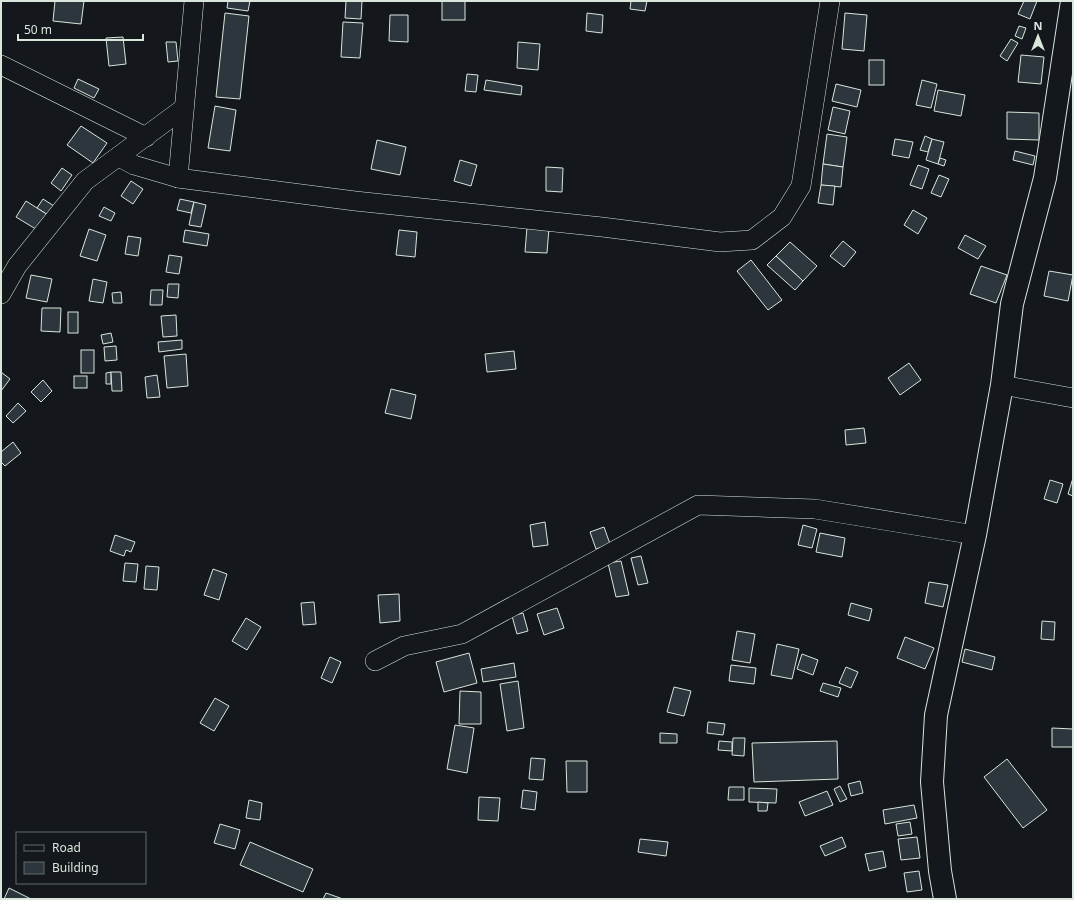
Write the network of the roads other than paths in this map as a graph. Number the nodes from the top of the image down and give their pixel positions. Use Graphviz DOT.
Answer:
graph roads {
  1 [pos="194,1"];
  2 [pos="830,1"];
  3 [pos="1072,1"];
  4 [pos="1,65"];
  5 [pos="184,108"];
  6 [pos="146,137"];
  7 [pos="119,157"];
  8 [pos="178,178"];
  9 [pos="1,294"];
  10 [pos="1002,385"];
  11 [pos="1073,398"];
  12 [pos="975,534"];
  13 [pos="375,661"];
  14 [pos="945,899"];
  1 -- 5 [label="street"];
  2 -- 8 [label="street"];
  3 -- 10 [label="main road"];
  4 -- 6 [label="street"];
  5 -- 6 [label="street"];
  5 -- 8 [label="street"];
  6 -- 7 [label="street"];
  7 -- 8 [label="street"];
  7 -- 9 [label="street"];
  10 -- 11 [label="street"];
  10 -- 12 [label="main road"];
  12 -- 13 [label="street"];
  12 -- 14 [label="main road"];
}
